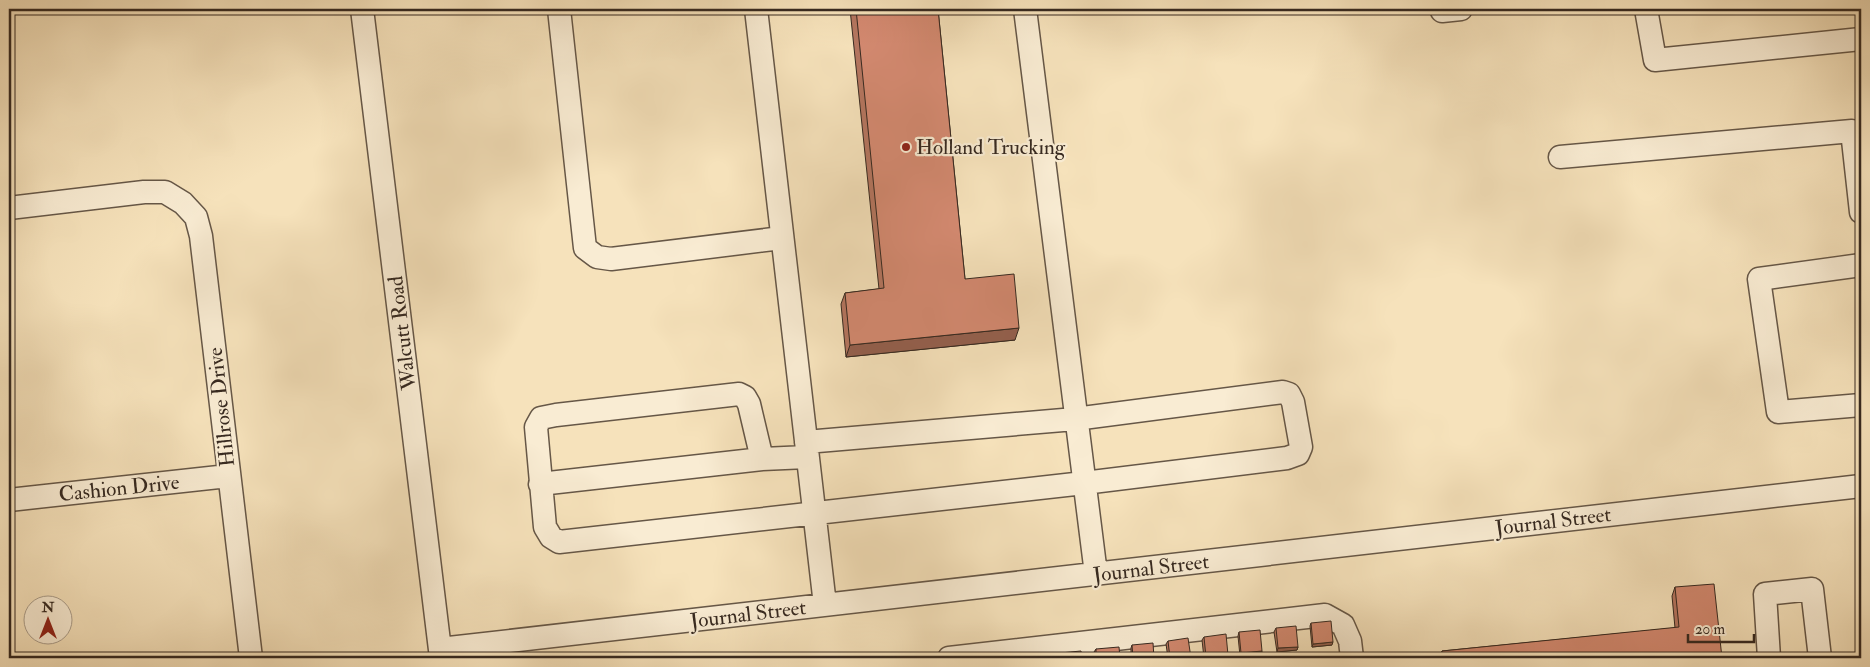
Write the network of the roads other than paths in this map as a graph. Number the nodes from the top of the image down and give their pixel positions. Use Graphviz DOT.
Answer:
graph roads {
  1 [pos="362,9"];
  2 [pos="559,9"];
  3 [pos="756,9"];
  4 [pos="1025,9"];
  5 [pos="1442,9"];
  6 [pos="1461,9"];
  7 [pos="1646,9"];
  8 [pos="1861,39"];
  9 [pos="1560,157"];
  10 [pos="9,208"];
  11 [pos="1861,212"];
  12 [pos="782,238"];
  13 [pos="1861,265"];
  14 [pos="1861,405"];
  15 [pos="1076,419"];
  16 [pos="806,450"];
  17 [pos="762,459"];
  18 [pos="228,476"];
  19 [pos="1084,483"];
  20 [pos="540,484"];
  21 [pos="1861,486"];
  22 [pos="9,500"];
  23 [pos="814,513"];
  24 [pos="1096,574"];
  25 [pos="825,605"];
  26 [pos="441,654"];
  27 [pos="251,658"];
  28 [pos="949,658"];
  29 [pos="1352,658"];
  30 [pos="1770,658"];
  31 [pos="1820,658"];
  1 -- 26 [label="street, Walcutt Road"];
  2 -- 12 [label="street"];
  3 -- 12 [label="street"];
  4 -- 15 [label="street"];
  5 -- 6 [label="street"];
  7 -- 8 [label="street"];
  9 -- 11 [label="street"];
  10 -- 18 [label="street, Hillrose Drive"];
  12 -- 16 [label="street"];
  13 -- 14 [label="street"];
  15 -- 16 [label="street"];
  15 -- 19 [label="street"];
  15 -- 19 [label="street"];
  16 -- 17 [label="street"];
  16 -- 23 [label="street"];
  17 -- 20 [label="street"];
  17 -- 20 [label="street"];
  18 -- 22 [label="street, Cashion Drive"];
  18 -- 27 [label="street, Hillrose Drive"];
  19 -- 23 [label="street"];
  19 -- 24 [label="street"];
  20 -- 23 [label="street"];
  21 -- 24 [label="street, Journal Street"];
  23 -- 25 [label="street"];
  24 -- 25 [label="street, Journal Street"];
  25 -- 26 [label="street, Journal Street"];
  28 -- 29 [label="street"];
  30 -- 31 [label="street"];
}
